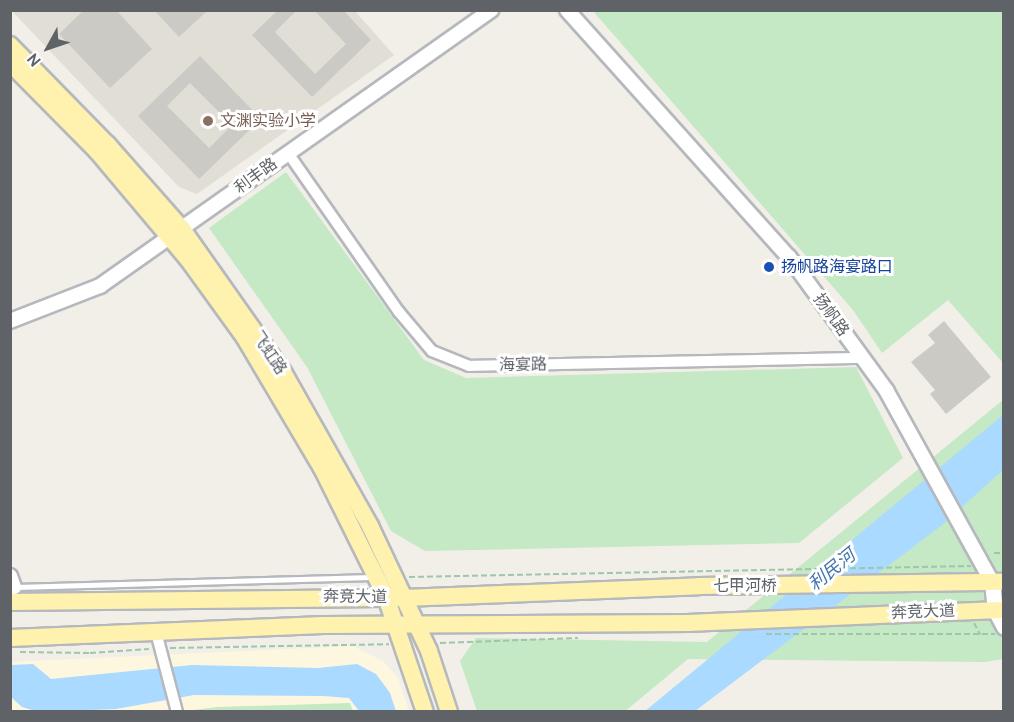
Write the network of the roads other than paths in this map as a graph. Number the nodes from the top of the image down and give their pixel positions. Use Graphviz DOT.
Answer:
graph roads {
  1 [pos="491,10"];
  2 [pos="567,10"];
  3 [pos="10,45"];
  4 [pos="10,63"];
  5 [pos="288,153"];
  6 [pos="176,233"];
  7 [pos="10,321"];
  8 [pos="862,358"];
  9 [pos="376,577"];
  10 [pos="998,582"];
  11 [pos="699,586"];
  12 [pos="862,586"];
  13 [pos="11,588"];
  14 [pos="386,597"];
  15 [pos="404,598"];
  16 [pos="1001,605"];
  17 [pos="842,614"];
  18 [pos="417,623"];
  19 [pos="689,623"];
  20 [pos="395,624"];
  21 [pos="1004,627"];
  22 [pos="10,638"];
  23 [pos="158,640"];
  24 [pos="177,711"];
  25 [pos="425,711"];
  26 [pos="450,711"];
  1 -- 5 [label="street, 利丰路"];
  2 -- 8 [label="street, 扬帆路"];
  3 -- 6 [label="main road, 飞虹路"];
  4 -- 6 [label="main road, 飞虹路"];
  5 -- 6 [label="street, 利丰路"];
  5 -- 8 [label="street, 海宴路"];
  6 -- 7 [label="street, 利丰路"];
  6 -- 9 [label="main road, 飞虹路"];
  6 -- 15 [label="main road, 飞虹路"];
  8 -- 10 [label="street, 扬帆路"];
  9 -- 13 [label="lane"];
  9 -- 14 [label="main road, 飞虹路"];
  10 -- 12 [label="main road, 奔竞大道"];
  10 -- 16 [label="main road"];
  11 -- 12 [label="main road, 七甲河桥"];
  11 -- 15 [label="main road, 奔竞大道"];
  13 -- 14 [label="main road, 奔竞大道"];
  14 -- 15 [label="main road, 奔竞大道"];
  14 -- 20 [label="main road, 飞虹路"];
  15 -- 18 [label="main road, 飞虹路"];
  16 -- 17 [label="main road, 奔竞大道"];
  16 -- 21 [label="main road"];
  17 -- 19 [label="main road, 七甲河桥"];
  18 -- 19 [label="main road, 奔竞大道"];
  18 -- 20 [label="main road, 奔竞大道"];
  18 -- 26 [label="main road, 飞虹路"];
  20 -- 23 [label="main road, 奔竞大道"];
  20 -- 25 [label="main road, 飞虹路"];
  22 -- 23 [label="main road, 奔竞大道"];
  23 -- 24 [label="street"];
}
